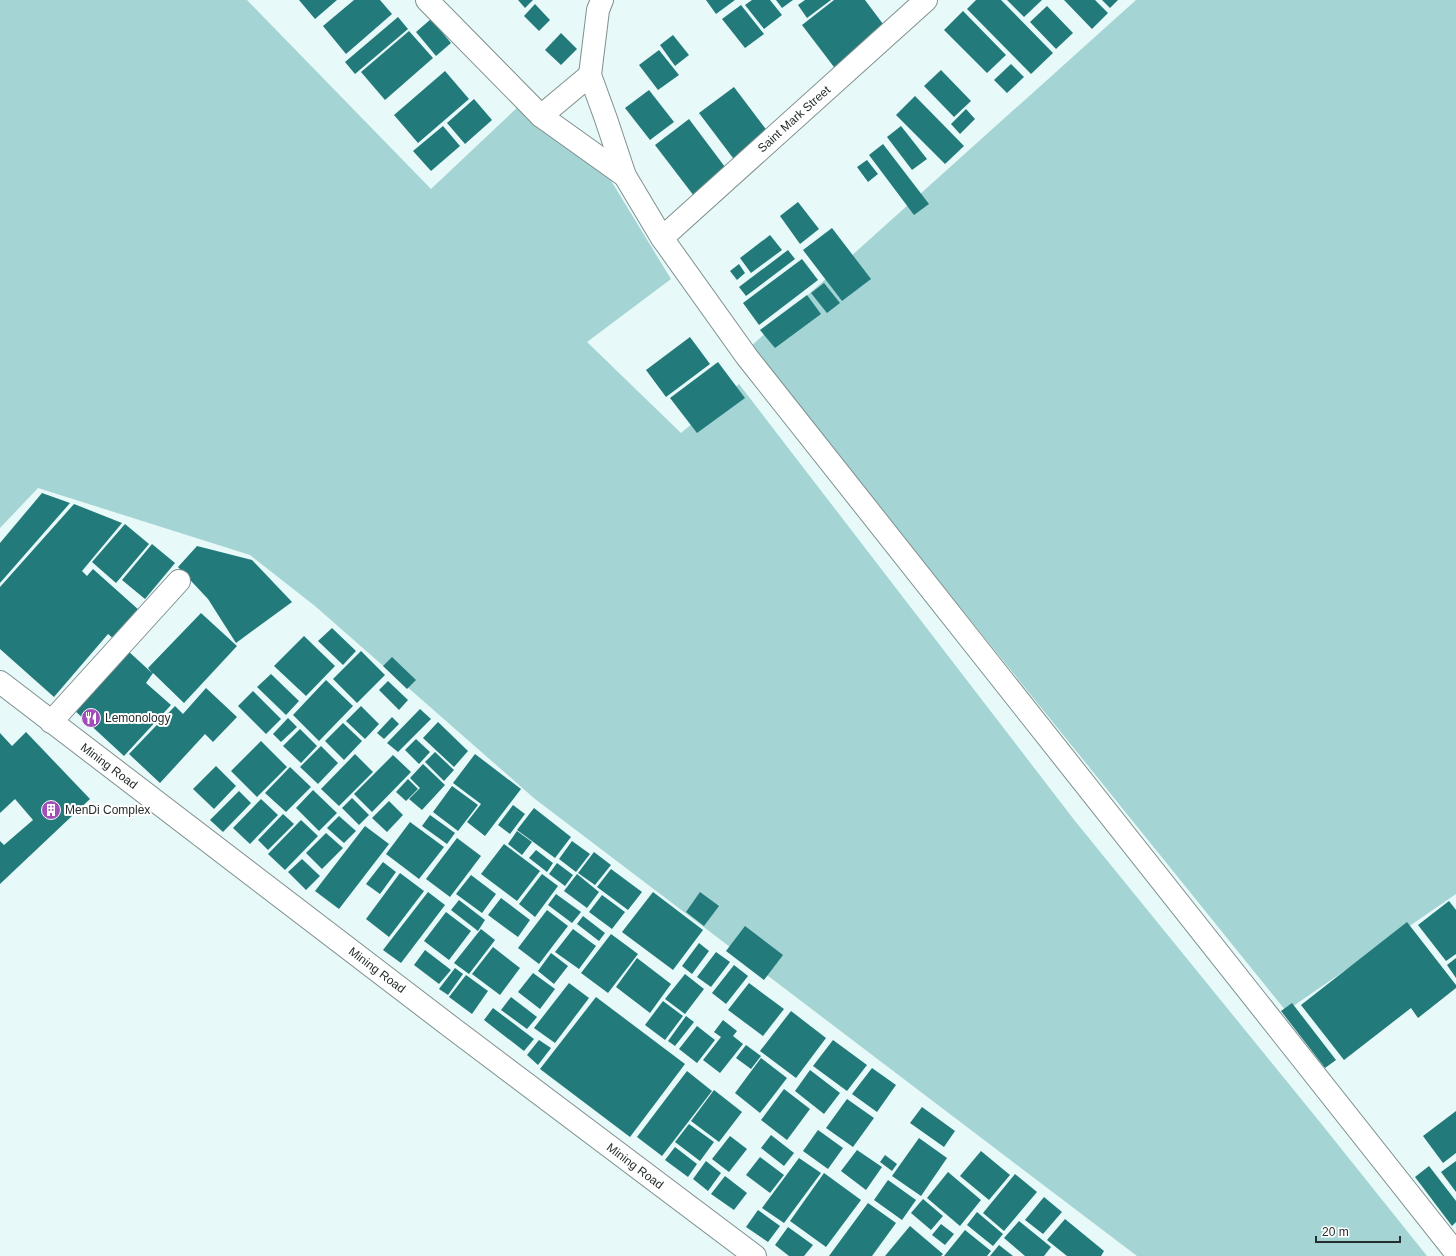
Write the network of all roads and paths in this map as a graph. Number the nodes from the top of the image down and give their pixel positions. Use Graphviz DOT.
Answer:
graph roads {
  1 [pos="426,0"];
  2 [pos="602,0"];
  3 [pos="926,0"];
  4 [pos="590,75"];
  5 [pos="541,116"];
  6 [pos="625,176"];
  7 [pos="662,238"];
  8 [pos="179,581"];
  9 [pos="0,682"];
  10 [pos="51,722"];
  11 [pos="1456,1253"];
  12 [pos="755,1256"];
  1 -- 5 [label="street"];
  2 -- 4 [label="street"];
  3 -- 7 [label="street, Saint Mark Street"];
  4 -- 5 [label="street"];
  4 -- 6 [label="street"];
  5 -- 6 [label="street"];
  6 -- 7 [label="street"];
  7 -- 11 [label="street"];
  8 -- 10 [label="street"];
  9 -- 10 [label="street, Mining Road"];
  10 -- 12 [label="street, Mining Road"];
}
